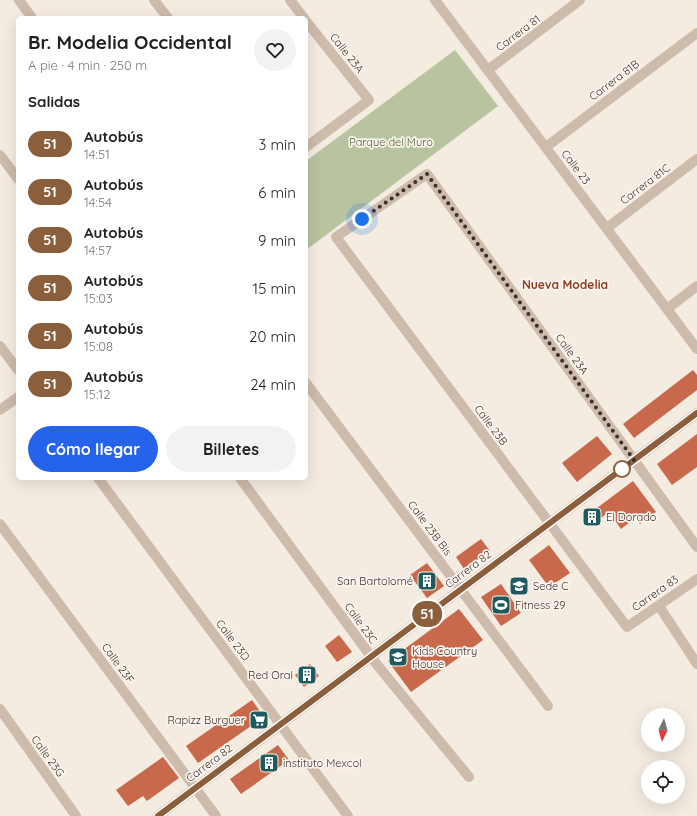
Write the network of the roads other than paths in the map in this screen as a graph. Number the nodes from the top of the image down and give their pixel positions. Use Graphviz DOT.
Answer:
graph roads {
  1 [pos="18,0"];
  2 [pos="154,0"];
  3 [pos="290,0"];
  4 [pos="436,0"];
  5 [pos="580,0"];
  6 [pos="30,16"];
  7 [pos="166,16"];
  8 [pos="302,16"];
  9 [pos="308,24"];
  10 [pos="697,33"];
  11 [pos="488,70"];
  12 [pos="308,145"];
  13 [pos="546,147"];
  14 [pos="0,155"];
  15 [pos="697,159"];
  16 [pos="427,174"];
  17 [pos="16,177"];
  18 [pos="606,228"];
  19 [pos="697,286"];
  20 [pos="667,309"];
  21 [pos="0,346"];
  22 [pos="697,349"];
  23 [pos="16,367"];
  24 [pos="308,386"];
  25 [pos="16,398"];
  26 [pos="0,410"];
  27 [pos="697,413"];
  28 [pos="634,460"];
  29 [pos="99,480"];
  30 [pos="241,480"];
  31 [pos="550,523"];
  32 [pos="0,524"];
  33 [pos="697,547"];
  34 [pos="697,578"];
  35 [pos="461,589"];
  36 [pos="659,606"];
  37 [pos="628,627"];
  38 [pos="371,657"];
  39 [pos="697,664"];
  40 [pos="548,706"];
  41 [pos="0,709"];
  42 [pos="281,724"];
  43 [pos="469,777"];
  44 [pos="195,788"];
  45 [pos="76,816"];
  46 [pos="158,816"];
  47 [pos="216,816"];
  48 [pos="348,816"];
  1 -- 6 [label="street"];
  2 -- 7 [label="street"];
  3 -- 8 [label="street"];
  4 -- 11 [label="street, Calle 23"];
  5 -- 11 [label="street, Carrera 81"];
  9 -- 12 [label="street, Calle 23A"];
  10 -- 13 [label="street, Carrera 81B"];
  11 -- 13 [label="street, Calle 23"];
  13 -- 18 [label="street, Calle 23"];
  14 -- 17 [label="street"];
  15 -- 18 [label="street, Carrera 81C"];
  16 -- 28 [label="street, Calle 23A"];
  16 -- 31 [label="street, Calle 23B"];
  18 -- 20 [label="street, Calle 23"];
  19 -- 20 [label="street"];
  20 -- 22 [label="street, Calle 23"];
  21 -- 23 [label="street"];
  24 -- 35 [label="street, Calle 23B Bis"];
  25 -- 26 [label="street"];
  27 -- 28 [label="street, Carrera 82"];
  28 -- 31 [label="street, Carrera 82"];
  28 -- 33 [label="street, Calle 23A"];
  29 -- 42 [label="street, Calle 23D"];
  30 -- 38 [label="street, Calle 23C"];
  31 -- 35 [label="street, Carrera 82"];
  31 -- 37 [label="street, Calle 23B"];
  32 -- 44 [label="street, Calle 23F"];
  34 -- 36 [label="street, Carrera 83"];
  35 -- 38 [label="street, Carrera 82"];
  35 -- 40 [label="street, Calle 23B Bis"];
  36 -- 37 [label="street, Carrera 83"];
  36 -- 39 [label="street"];
  38 -- 42 [label="street, Carrera 82"];
  38 -- 43 [label="street, Calle 23C"];
  41 -- 45 [label="street, Calle 23G"];
  42 -- 44 [label="street, Carrera 82"];
  42 -- 48 [label="street, Calle 23D"];
  44 -- 46 [label="street, Carrera 82"];
  44 -- 47 [label="street, Calle 23F"];
}
